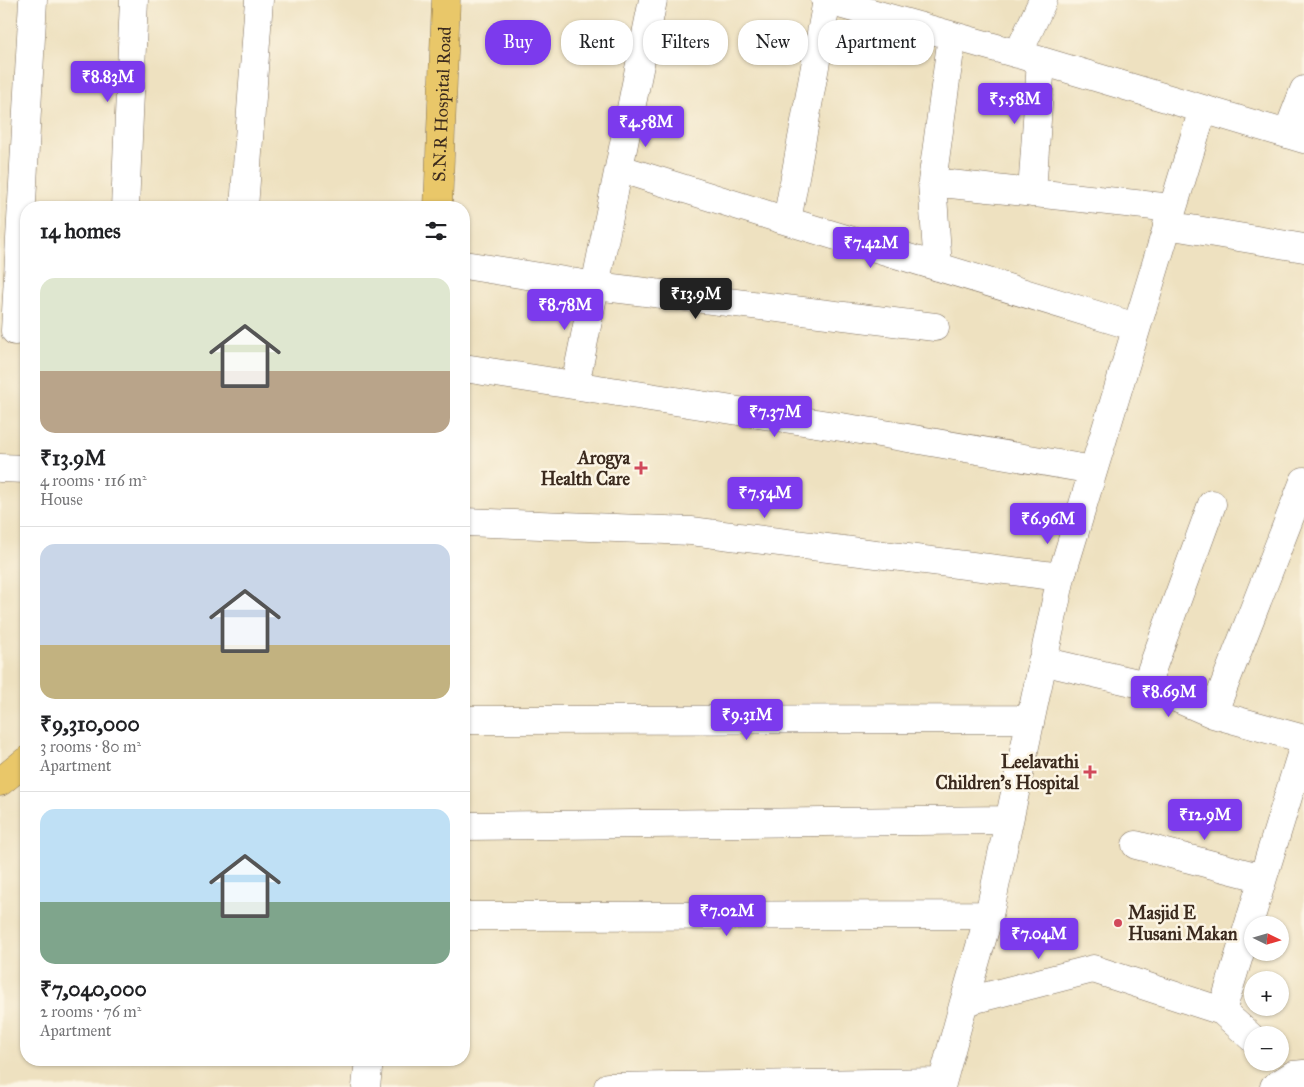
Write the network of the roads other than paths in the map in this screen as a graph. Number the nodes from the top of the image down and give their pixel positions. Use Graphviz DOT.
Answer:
graph roads {
  1 [pos="33,0"];
  2 [pos="134,0"];
  3 [pos="259,0"];
  4 [pos="446,0"];
  5 [pos="653,0"];
  6 [pos="826,0"];
  7 [pos="1044,0"];
  8 [pos="952,36"];
  9 [pos="1029,57"];
  10 [pos="1304,90"];
  11 [pos="1203,109"];
  12 [pos="1296,136"];
  13 [pos="620,168"];
  14 [pos="932,182"];
  15 [pos="1032,193"];
  16 [pos="21,201"];
  17 [pos="125,201"];
  18 [pos="245,201"];
  19 [pos="438,201"];
  20 [pos="1170,217"];
  21 [pos="787,222"];
  22 [pos="20,226"];
  23 [pos="1304,248"];
  24 [pos="470,266"];
  25 [pos="938,267"];
  26 [pos="596,286"];
  27 [pos="935,327"];
  28 [pos="1136,327"];
  29 [pos="14,331"];
  30 [pos="470,369"];
  31 [pos="575,386"];
  32 [pos="0,468"];
  33 [pos="20,469"];
  34 [pos="1093,470"];
  35 [pos="1303,487"];
  36 [pos="1212,504"];
  37 [pos="470,522"];
  38 [pos="1061,577"];
  39 [pos="1042,661"];
  40 [pos="1146,685"];
  41 [pos="1213,714"];
  42 [pos="1030,719"];
  43 [pos="470,720"];
  44 [pos="1304,739"];
  45 [pos="1304,745"];
  46 [pos="20,766"];
  47 [pos="0,782"];
  48 [pos="1008,820"];
  49 [pos="470,826"];
  50 [pos="1136,845"];
  51 [pos="1263,878"];
  52 [pos="990,915"];
  53 [pos="470,916"];
  54 [pos="964,1002"];
  55 [pos="1222,1011"];
  56 [pos="1244,1031"];
  57 [pos="368,1066"];
  58 [pos="941,1084"];
  59 [pos="366,1087"];
  60 [pos="608,1087"];
  1 -- 16 [label="street"];
  2 -- 17 [label="street"];
  3 -- 18 [label="street"];
  4 -- 19 [label="main road, S.N.R Hospital Road"];
  5 -- 13 [label="street"];
  6 -- 8 [label="street"];
  6 -- 21 [label="street"];
  7 -- 9 [label="street"];
  8 -- 9 [label="street"];
  8 -- 14 [label="street"];
  9 -- 11 [label="street"];
  9 -- 15 [label="street"];
  10 -- 12 [label="street"];
  11 -- 12 [label="street"];
  11 -- 20 [label="street"];
  13 -- 21 [label="street"];
  13 -- 26 [label="street"];
  14 -- 15 [label="street"];
  14 -- 25 [label="street"];
  15 -- 20 [label="street"];
  20 -- 23 [label="street"];
  20 -- 28 [label="street"];
  21 -- 25 [label="street"];
  22 -- 29 [label="street"];
  24 -- 26 [label="street"];
  25 -- 28 [label="street"];
  26 -- 27 [label="street"];
  26 -- 31 [label="street"];
  28 -- 34 [label="street"];
  30 -- 31 [label="street"];
  31 -- 34 [label="street"];
  32 -- 33 [label="street"];
  34 -- 38 [label="street"];
  35 -- 41 [label="street"];
  36 -- 40 [label="street"];
  37 -- 38 [label="street"];
  38 -- 39 [label="street"];
  39 -- 40 [label="street"];
  39 -- 42 [label="street"];
  40 -- 41 [label="street"];
  41 -- 44 [label="street"];
  42 -- 43 [label="street"];
  42 -- 48 [label="street"];
  45 -- 51 [label="street"];
  46 -- 47 [label="main road"];
  48 -- 49 [label="street"];
  48 -- 52 [label="street"];
  50 -- 51 [label="street"];
  51 -- 55 [label="street"];
  52 -- 53 [label="street"];
  52 -- 54 [label="street"];
  54 -- 55 [label="street"];
  54 -- 58 [label="street"];
  55 -- 56 [label="street"];
  57 -- 59 [label="street"];
  58 -- 60 [label="street"];
}
